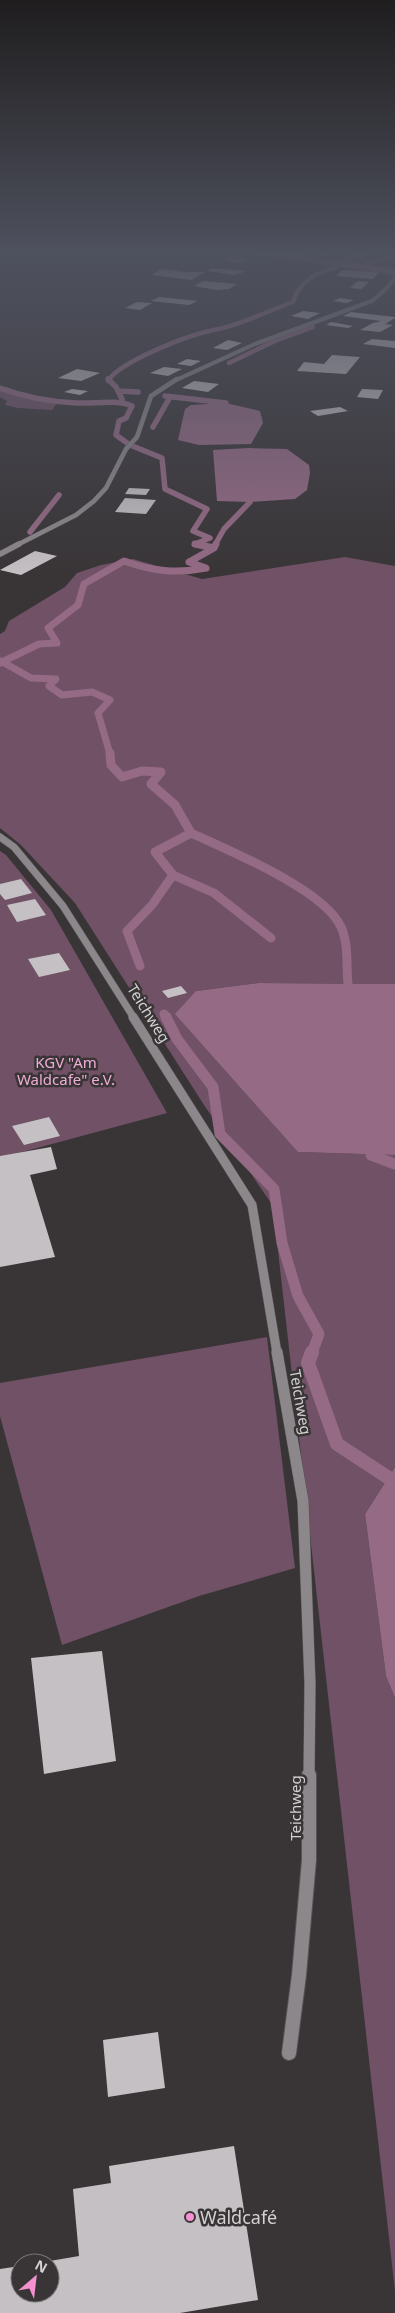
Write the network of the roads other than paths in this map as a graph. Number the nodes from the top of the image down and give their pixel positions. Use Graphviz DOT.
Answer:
graph roads {
  1 [pos="225,358"];
  2 [pos="137,437"];
  3 [pos="0,554"];
  4 [pos="0,836"];
  5 [pos="289,2053"];
  1 -- 2 [label="street"];
  2 -- 3 [label="street"];
  4 -- 5 [label="street, Teichweg"];
}
